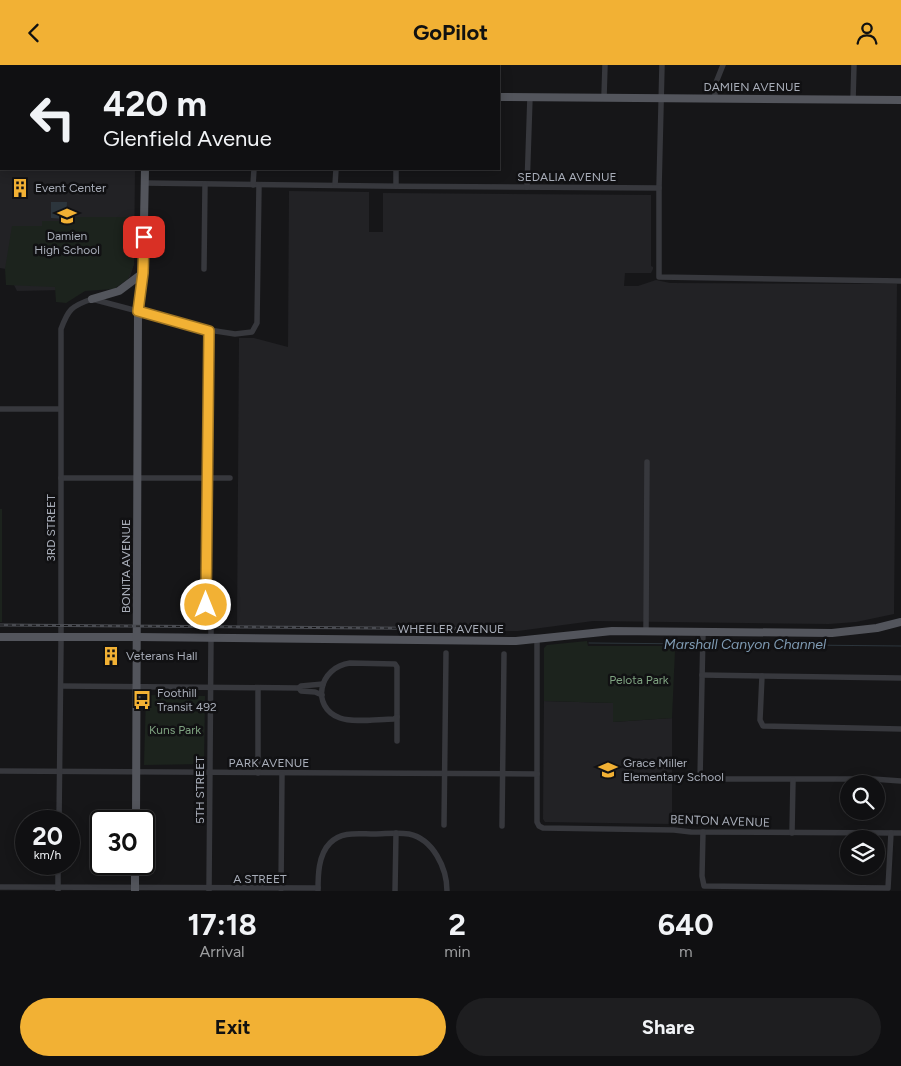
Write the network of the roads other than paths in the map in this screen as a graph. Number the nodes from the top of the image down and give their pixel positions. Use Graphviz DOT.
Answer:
graph roads {
  1 [pos="605,65"];
  2 [pos="662,65"];
  3 [pos="723,65"];
  4 [pos="854,65"];
  5 [pos="500,97"];
  6 [pos="530,97"];
  7 [pos="604,97"];
  8 [pos="661,98"];
  9 [pos="715,98"];
  10 [pos="853,100"];
  11 [pos="901,100"];
  12 [pos="145,170"];
  13 [pos="254,170"];
  14 [pos="336,170"];
  15 [pos="396,170"];
  16 [pos="145,183"];
  17 [pos="206,184"];
  18 [pos="256,185"];
  19 [pos="335,185"];
  20 [pos="396,186"];
  21 [pos="528,187"];
  22 [pos="659,188"];
  23 [pos="204,269"];
  24 [pos="143,273"];
  25 [pos="901,281"];
  26 [pos="92,299"];
  27 [pos="138,311"];
  28 [pos="209,331"];
  29 [pos="0,409"];
  30 [pos="60,409"];
  31 [pos="647,462"];
  32 [pos="61,478"];
  33 [pos="137,478"];
  34 [pos="230,478"];
  35 [pos="207,479"];
  36 [pos="901,622"];
  37 [pos="646,632"];
  38 [pos="703,632"];
  39 [pos="0,637"];
  40 [pos="61,637"];
  41 [pos="137,637"];
  42 [pos="211,638"];
  43 [pos="537,639"];
  44 [pos="446,653"];
  45 [pos="504,654"];
  46 [pos="702,675"];
  47 [pos="762,676"];
  48 [pos="901,677"];
  49 [pos="323,684"];
  50 [pos="61,686"];
  51 [pos="210,686"];
  52 [pos="137,687"];
  53 [pos="258,688"];
  54 [pos="299,688"];
  55 [pos="322,695"];
  56 [pos="397,717"];
  57 [pos="901,729"];
  58 [pos="397,741"];
  59 [pos="0,771"];
  60 [pos="60,772"];
  61 [pos="136,772"];
  62 [pos="210,773"];
  63 [pos="258,773"];
  64 [pos="282,774"];
  65 [pos="537,774"];
  66 [pos="444,775"];
  67 [pos="503,775"];
  68 [pos="793,780"];
  69 [pos="901,781"];
  70 [pos="59,810"];
  71 [pos="136,810"];
  72 [pos="444,825"];
  73 [pos="502,826"];
  74 [pos="703,832"];
  75 [pos="396,833"];
  76 [pos="792,833"];
  77 [pos="891,833"];
  78 [pos="901,833"];
  79 [pos="58,875"];
  80 [pos="135,875"];
  81 [pos="0,887"];
  82 [pos="135,889"];
  83 [pos="281,889"];
  84 [pos="793,889"];
  85 [pos="58,890"];
  86 [pos="209,890"];
  87 [pos="318,890"];
  88 [pos="395,891"];
  89 [pos="446,891"];
  1 -- 7 [label="street"];
  2 -- 8 [label="street"];
  3 -- 9 [label="street"];
  4 -- 10 [label="street"];
  5 -- 6 [label="main road, DAMIEN AVENUE"];
  6 -- 7 [label="main road, DAMIEN AVENUE"];
  6 -- 21 [label="street"];
  7 -- 8 [label="main road, DAMIEN AVENUE"];
  8 -- 9 [label="main road, DAMIEN AVENUE"];
  8 -- 22 [label="street"];
  9 -- 10 [label="main road, DAMIEN AVENUE"];
  10 -- 11 [label="main road, DAMIEN AVENUE"];
  12 -- 16 [label="main road, BONITA AVENUE"];
  13 -- 18 [label="street"];
  14 -- 19 [label="street"];
  15 -- 20 [label="street"];
  16 -- 17 [label="street, SEDALIA AVENUE"];
  16 -- 24 [label="main road, BONITA AVENUE"];
  17 -- 18 [label="street, SEDALIA AVENUE"];
  17 -- 23 [label="street"];
  18 -- 19 [label="street, SEDALIA AVENUE"];
  18 -- 28 [label="street"];
  19 -- 20 [label="street, SEDALIA AVENUE"];
  20 -- 21 [label="street, SEDALIA AVENUE"];
  21 -- 22 [label="street, SEDALIA AVENUE"];
  22 -- 25 [label="street"];
  24 -- 26 [label="main road"];
  24 -- 27 [label="main road, BONITA AVENUE"];
  26 -- 27 [label="street"];
  26 -- 30 [label="street, 3RD STREET"];
  27 -- 28 [label="street"];
  27 -- 33 [label="main road, BONITA AVENUE"];
  28 -- 35 [label="street, 5TH STREET"];
  29 -- 30 [label="street"];
  30 -- 32 [label="street, 3RD STREET"];
  31 -- 37 [label="street"];
  32 -- 33 [label="street"];
  32 -- 40 [label="street, 3RD STREET"];
  33 -- 35 [label="street"];
  33 -- 41 [label="main road, BONITA AVENUE"];
  34 -- 35 [label="street"];
  35 -- 42 [label="street, 5TH STREET"];
  36 -- 38 [label="main road, WHEELER AVENUE"];
  37 -- 38 [label="main road, WHEELER AVENUE"];
  37 -- 43 [label="main road, WHEELER AVENUE"];
  38 -- 46 [label="street"];
  39 -- 40 [label="main road, WHEELER AVENUE"];
  40 -- 41 [label="main road, WHEELER AVENUE"];
  40 -- 50 [label="street, 3RD STREET"];
  41 -- 42 [label="main road, WHEELER AVENUE"];
  41 -- 52 [label="main road, BONITA AVENUE"];
  42 -- 43 [label="main road, WHEELER AVENUE"];
  42 -- 51 [label="street, 5TH STREET"];
  43 -- 65 [label="street"];
  44 -- 66 [label="street"];
  45 -- 67 [label="street"];
  46 -- 47 [label="street"];
  46 -- 68 [label="street"];
  47 -- 48 [label="street"];
  47 -- 57 [label="street"];
  49 -- 54 [label="street"];
  49 -- 55 [label="street"];
  49 -- 56 [label="street"];
  50 -- 52 [label="street"];
  50 -- 60 [label="street, 3RD STREET"];
  51 -- 52 [label="street"];
  51 -- 53 [label="street"];
  51 -- 62 [label="street, 5TH STREET"];
  52 -- 61 [label="main road, BONITA AVENUE"];
  53 -- 54 [label="street"];
  53 -- 63 [label="street"];
  54 -- 55 [label="street"];
  55 -- 56 [label="street"];
  56 -- 58 [label="street"];
  59 -- 60 [label="street, PARK AVENUE"];
  60 -- 61 [label="street, PARK AVENUE"];
  60 -- 70 [label="street, 3RD STREET"];
  61 -- 62 [label="street, PARK AVENUE"];
  61 -- 71 [label="main road, BONITA AVENUE"];
  62 -- 63 [label="street, PARK AVENUE"];
  62 -- 86 [label="street, 5TH STREET"];
  63 -- 64 [label="street, PARK AVENUE"];
  64 -- 66 [label="street, PARK AVENUE"];
  64 -- 83 [label="street"];
  65 -- 67 [label="street, PARK AVENUE"];
  65 -- 74 [label="street, BENTON AVENUE"];
  66 -- 67 [label="street, PARK AVENUE"];
  66 -- 72 [label="street"];
  67 -- 73 [label="street"];
  68 -- 69 [label="street"];
  68 -- 76 [label="street"];
  74 -- 76 [label="street, BENTON AVENUE"];
  74 -- 84 [label="street"];
  75 -- 87 [label="street, A STREET"];
  75 -- 88 [label="street"];
  75 -- 89 [label="street, A STREET"];
  76 -- 77 [label="street, BENTON AVENUE"];
  77 -- 78 [label="street, BENTON AVENUE"];
  77 -- 84 [label="street"];
  79 -- 85 [label="street"];
  80 -- 82 [label="main road"];
  81 -- 85 [label="street, A STREET"];
  82 -- 85 [label="street, A STREET"];
  82 -- 86 [label="street, A STREET"];
  83 -- 86 [label="street, A STREET"];
  83 -- 87 [label="street, A STREET"];
}
